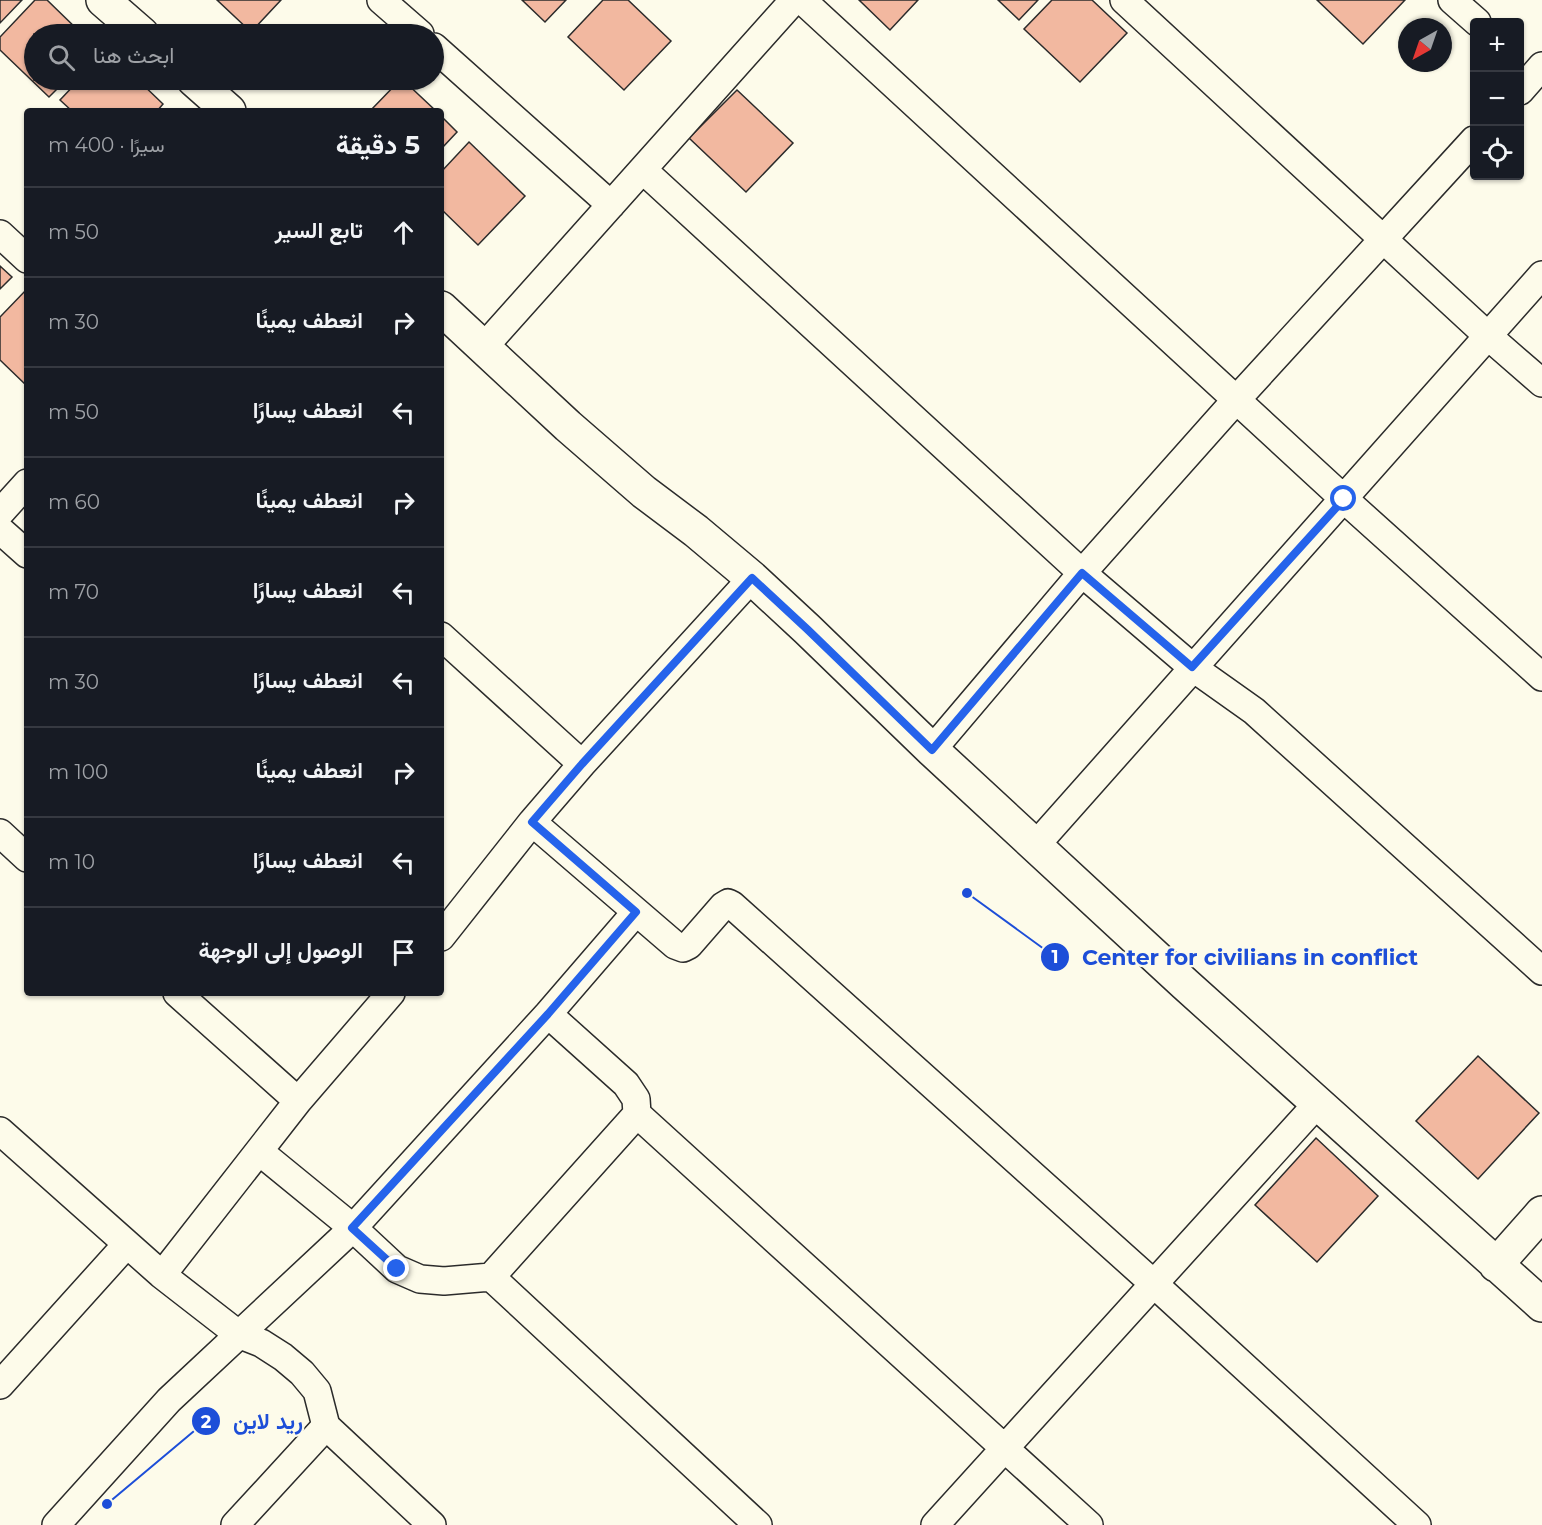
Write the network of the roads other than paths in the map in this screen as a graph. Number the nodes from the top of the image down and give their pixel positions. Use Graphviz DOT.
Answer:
graph roads {
  1 [pos="103,0"];
  2 [pos="381,0"];
  3 [pos="794,0"];
  4 [pos="802,0"];
  5 [pos="1452,0"];
  6 [pos="1140,5"];
  7 [pos="1472,18"];
  8 [pos="131,24"];
  9 [pos="409,24"];
  10 [pos="444,56"];
  11 [pos="205,90"];
  12 [pos="226,108"];
  13 [pos="1470,144"];
  14 [pos="642,170"];
  15 [pos="611,205"];
  16 [pos="0,234"];
  17 [pos="1384,240"];
  18 [pos="24,256"];
  19 [pos="1542,275"];
  20 [pos="444,311"];
  21 [pos="1488,336"];
  22 [pos="483,348"];
  23 [pos="1542,383"];
  24 [pos="1236,400"];
  25 [pos="24,486"];
  26 [pos="1344,499"];
  27 [pos="0,513"];
  28 [pos="0,530"];
  29 [pos="24,551"];
  30 [pos="1082,573"];
  31 [pos="752,578"];
  32 [pos="444,639"];
  33 [pos="1192,667"];
  34 [pos="1542,677"];
  35 [pos="932,750"];
  36 [pos="582,764"];
  37 [pos="532,822"];
  38 [pos="0,833"];
  39 [pos="1035,846"];
  40 [pos="24,855"];
  41 [pos="636,912"];
  42 [pos="444,931"];
  43 [pos="1542,972"];
  44 [pos="180,996"];
  45 [pos="388,996"];
  46 [pos="548,1014"];
  47 [pos="298,1101"];
  48 [pos="1317,1104"];
  49 [pos="637,1114"];
  50 [pos="0,1131"];
  51 [pos="260,1152"];
  52 [pos="1542,1213"];
  53 [pos="352,1228"];
  54 [pos="127,1244"];
  55 [pos="1496,1265"];
  56 [pos="162,1275"];
  57 [pos="491,1277"];
  58 [pos="1154,1284"];
  59 [pos="1542,1305"];
  60 [pos="238,1334"];
  61 [pos="0,1385"];
  62 [pos="326,1426"];
  63 [pos="1005,1448"];
  64 [pos="68,1521"];
  65 [pos="235,1525"];
  66 [pos="432,1525"];
  67 [pos="758,1525"];
  68 [pos="935,1525"];
  69 [pos="1089,1525"];
  70 [pos="1417,1525"];
  1 -- 8 [label="street"];
  2 -- 9 [label="street"];
  3 -- 14 [label="street"];
  4 -- 24 [label="street"];
  5 -- 7 [label="street"];
  6 -- 17 [label="street"];
  10 -- 15 [label="street"];
  11 -- 12 [label="street"];
  13 -- 17 [label="street"];
  14 -- 15 [label="street"];
  14 -- 30 [label="street"];
  15 -- 22 [label="street"];
  16 -- 18 [label="street"];
  17 -- 21 [label="street"];
  17 -- 24 [label="street"];
  19 -- 21 [label="street"];
  20 -- 22 [label="street"];
  21 -- 23 [label="street"];
  21 -- 26 [label="street"];
  22 -- 31 [label="street"];
  24 -- 26 [label="street"];
  24 -- 30 [label="street"];
  25 -- 27 [label="street"];
  26 -- 33 [label="street"];
  26 -- 34 [label="street"];
  28 -- 29 [label="street"];
  30 -- 33 [label="street"];
  30 -- 35 [label="street"];
  31 -- 35 [label="street"];
  31 -- 36 [label="street"];
  32 -- 36 [label="street"];
  33 -- 39 [label="street"];
  33 -- 43 [label="street"];
  35 -- 39 [label="street"];
  36 -- 37 [label="street"];
  37 -- 41 [label="street"];
  37 -- 42 [label="street"];
  38 -- 40 [label="street"];
  39 -- 48 [label="street"];
  41 -- 46 [label="street"];
  41 -- 58 [label="street"];
  44 -- 47 [label="street"];
  45 -- 47 [label="street"];
  46 -- 49 [label="street"];
  46 -- 53 [label="street"];
  47 -- 51 [label="street"];
  48 -- 55 [label="street"];
  48 -- 58 [label="street"];
  49 -- 57 [label="street"];
  49 -- 63 [label="street"];
  50 -- 54 [label="street"];
  51 -- 53 [label="street"];
  51 -- 56 [label="street"];
  52 -- 55 [label="street"];
  53 -- 57 [label="street"];
  53 -- 60 [label="street"];
  54 -- 56 [label="street"];
  54 -- 61 [label="street"];
  55 -- 59 [label="street"];
  56 -- 60 [label="street"];
  57 -- 67 [label="street"];
  58 -- 63 [label="street"];
  58 -- 70 [label="street"];
  60 -- 62 [label="street"];
  60 -- 64 [label="street"];
  62 -- 65 [label="street"];
  62 -- 66 [label="street"];
  63 -- 68 [label="street"];
  63 -- 69 [label="street"];
}
